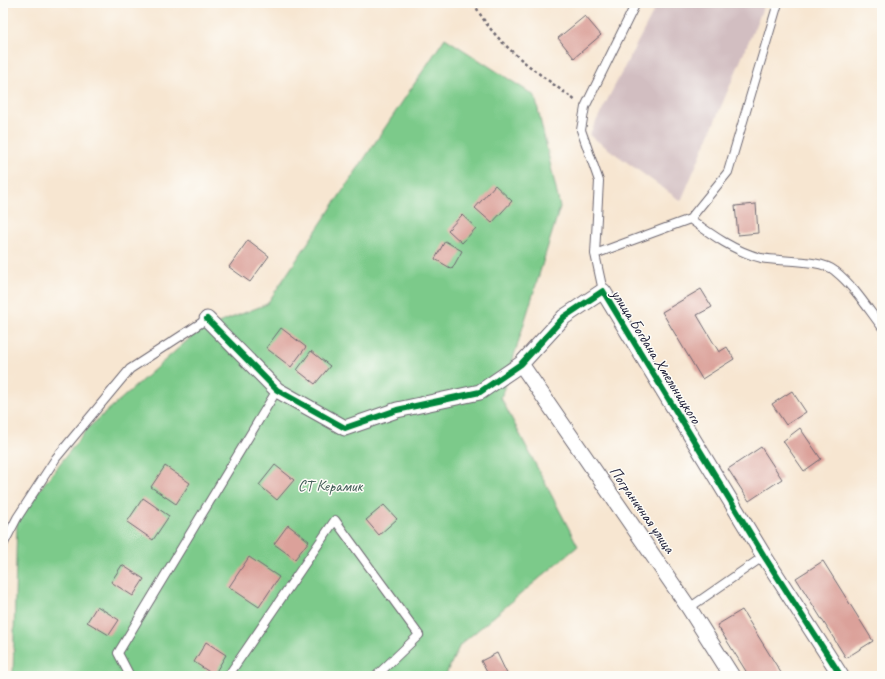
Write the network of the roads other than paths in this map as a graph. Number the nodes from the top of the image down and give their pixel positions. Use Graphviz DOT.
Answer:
graph roads {
  1 [pos="636,3"];
  2 [pos="778,3"];
  3 [pos="690,218"];
  4 [pos="594,254"];
  5 [pos="603,290"];
  6 [pos="207,319"];
  7 [pos="882,327"];
  8 [pos="521,364"];
  9 [pos="277,390"];
  10 [pos="3,545"];
  11 [pos="764,556"];
  12 [pos="690,608"];
  13 [pos="130,676"];
  14 [pos="228,676"];
  15 [pos="376,676"];
  16 [pos="732,676"];
  17 [pos="841,676"];
  1 -- 4 [label="lane"];
  2 -- 3 [label="lane"];
  3 -- 4 [label="lane"];
  3 -- 7 [label="lane"];
  4 -- 5 [label="lane"];
  5 -- 8 [label="street, улица Богдана Хмельницкого"];
  5 -- 11 [label="street, улица Богдана Хмельницкого"];
  6 -- 9 [label="street, улица Богдана Хмельницкого"];
  6 -- 10 [label="lane"];
  8 -- 9 [label="street, улица Богдана Хмельницкого"];
  8 -- 12 [label="street, Пограничная улица"];
  9 -- 13 [label="lane"];
  11 -- 12 [label="lane"];
  11 -- 17 [label="street, улица Богдана Хмельницкого"];
  12 -- 16 [label="street, Пограничная улица"];
  14 -- 15 [label="lane"];
}
